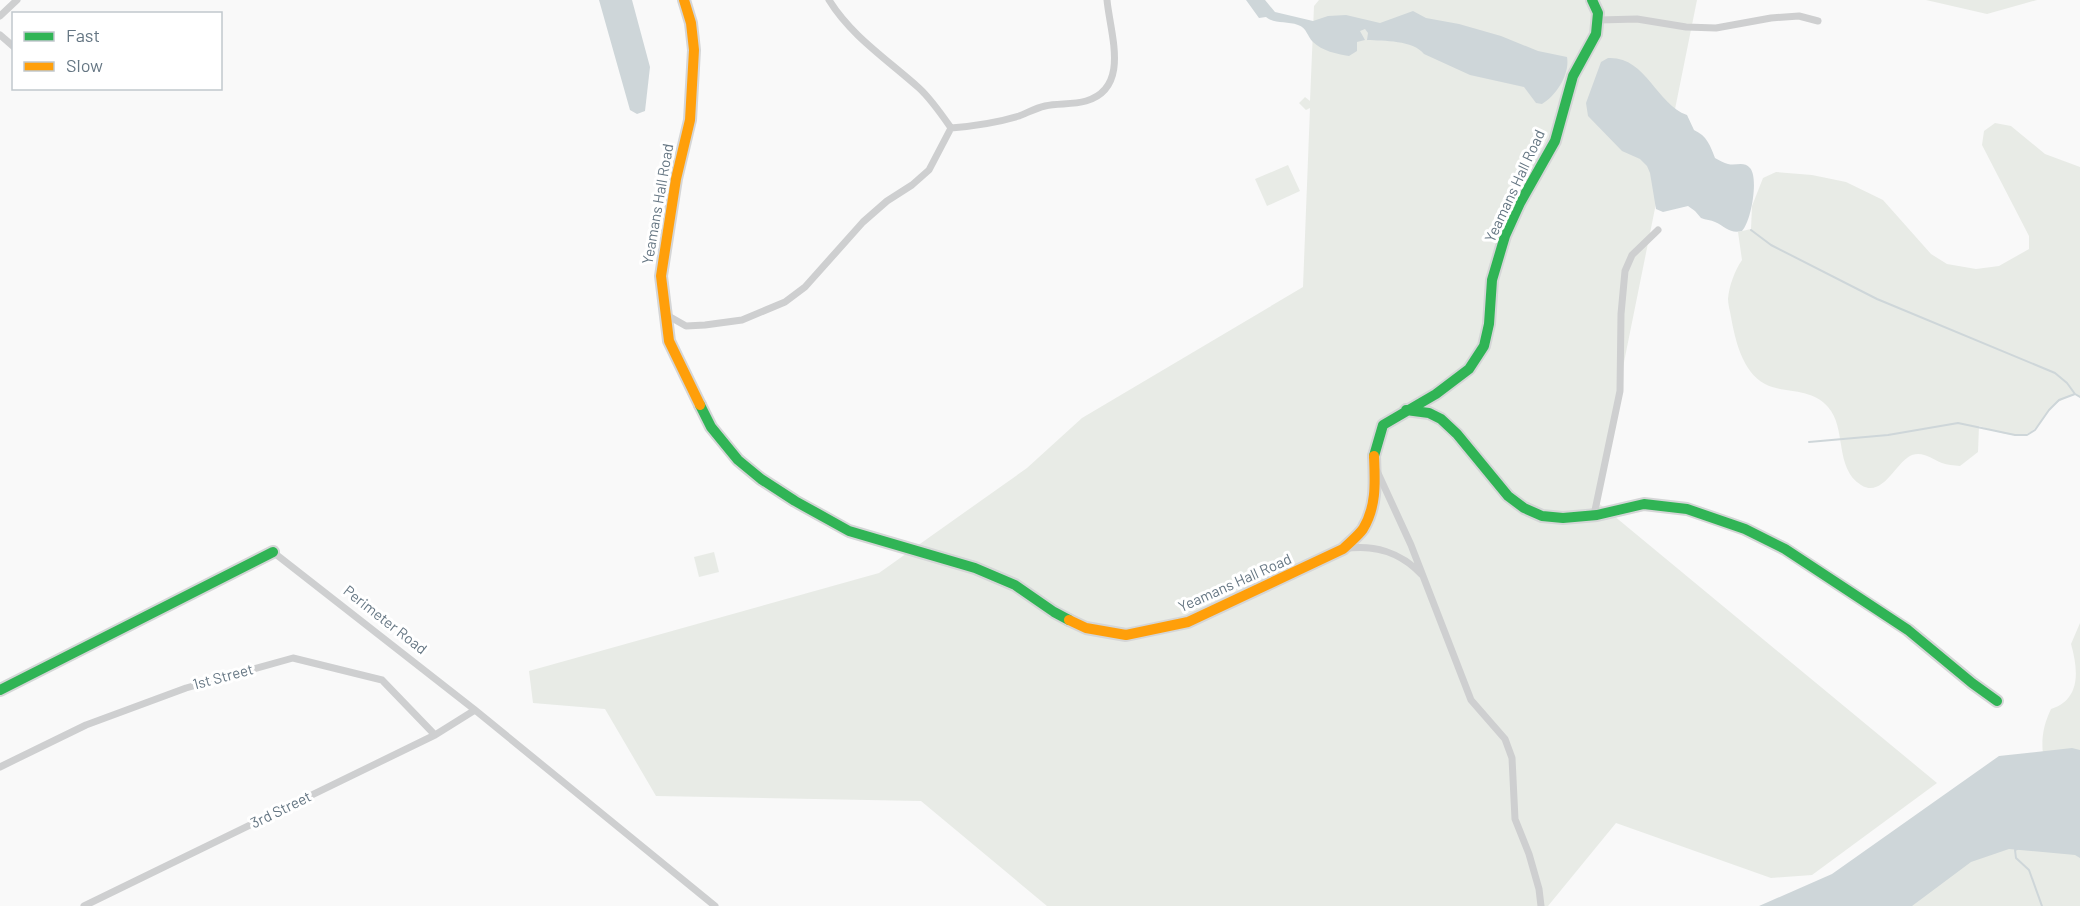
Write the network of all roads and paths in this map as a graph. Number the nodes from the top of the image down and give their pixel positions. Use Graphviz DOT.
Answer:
graph roads {
  1 [pos="17,0"];
  2 [pos="684,0"];
  3 [pos="829,0"];
  4 [pos="1107,0"];
  5 [pos="1592,0"];
  6 [pos="0,16"];
  7 [pos="1599,20"];
  8 [pos="1818,21"];
  9 [pos="0,35"];
  10 [pos="12,45"];
  11 [pos="951,128"];
  12 [pos="1658,230"];
  13 [pos="665,314"];
  14 [pos="1406,410"];
  15 [pos="1374,466"];
  16 [pos="1594,515"];
  17 [pos="1343,549"];
  18 [pos="273,552"];
  19 [pos="1424,577"];
  20 [pos="0,690"];
  21 [pos="1997,701"];
  22 [pos="475,710"];
  23 [pos="435,735"];
  24 [pos="0,767"];
  25 [pos="84,906"];
  26 [pos="714,906"];
  27 [pos="1541,906"];
  1 -- 6 [label="street"];
  2 -- 13 [label="street, Yeamans Hall Road"];
  3 -- 11 [label="street"];
  4 -- 11 [label="street"];
  5 -- 7 [label="street"];
  7 -- 8 [label="street"];
  7 -- 14 [label="street, Yeamans Hall Road"];
  9 -- 10 [label="street"];
  11 -- 13 [label="street"];
  12 -- 16 [label="street"];
  13 -- 17 [label="street, Yeamans Hall Road"];
  14 -- 15 [label="street, Yeamans Hall Road"];
  14 -- 16 [label="street"];
  15 -- 17 [label="street, Yeamans Hall Road"];
  15 -- 19 [label="street"];
  16 -- 21 [label="street"];
  17 -- 19 [label="street"];
  18 -- 20 [label="street, Perimeter Road"];
  18 -- 22 [label="street, Perimeter Road"];
  19 -- 27 [label="street"];
  22 -- 23 [label="street, 3rd Street"];
  22 -- 26 [label="street, Perimeter Road"];
  23 -- 24 [label="street, 1st Street"];
  23 -- 25 [label="street, 3rd Street"];
}
